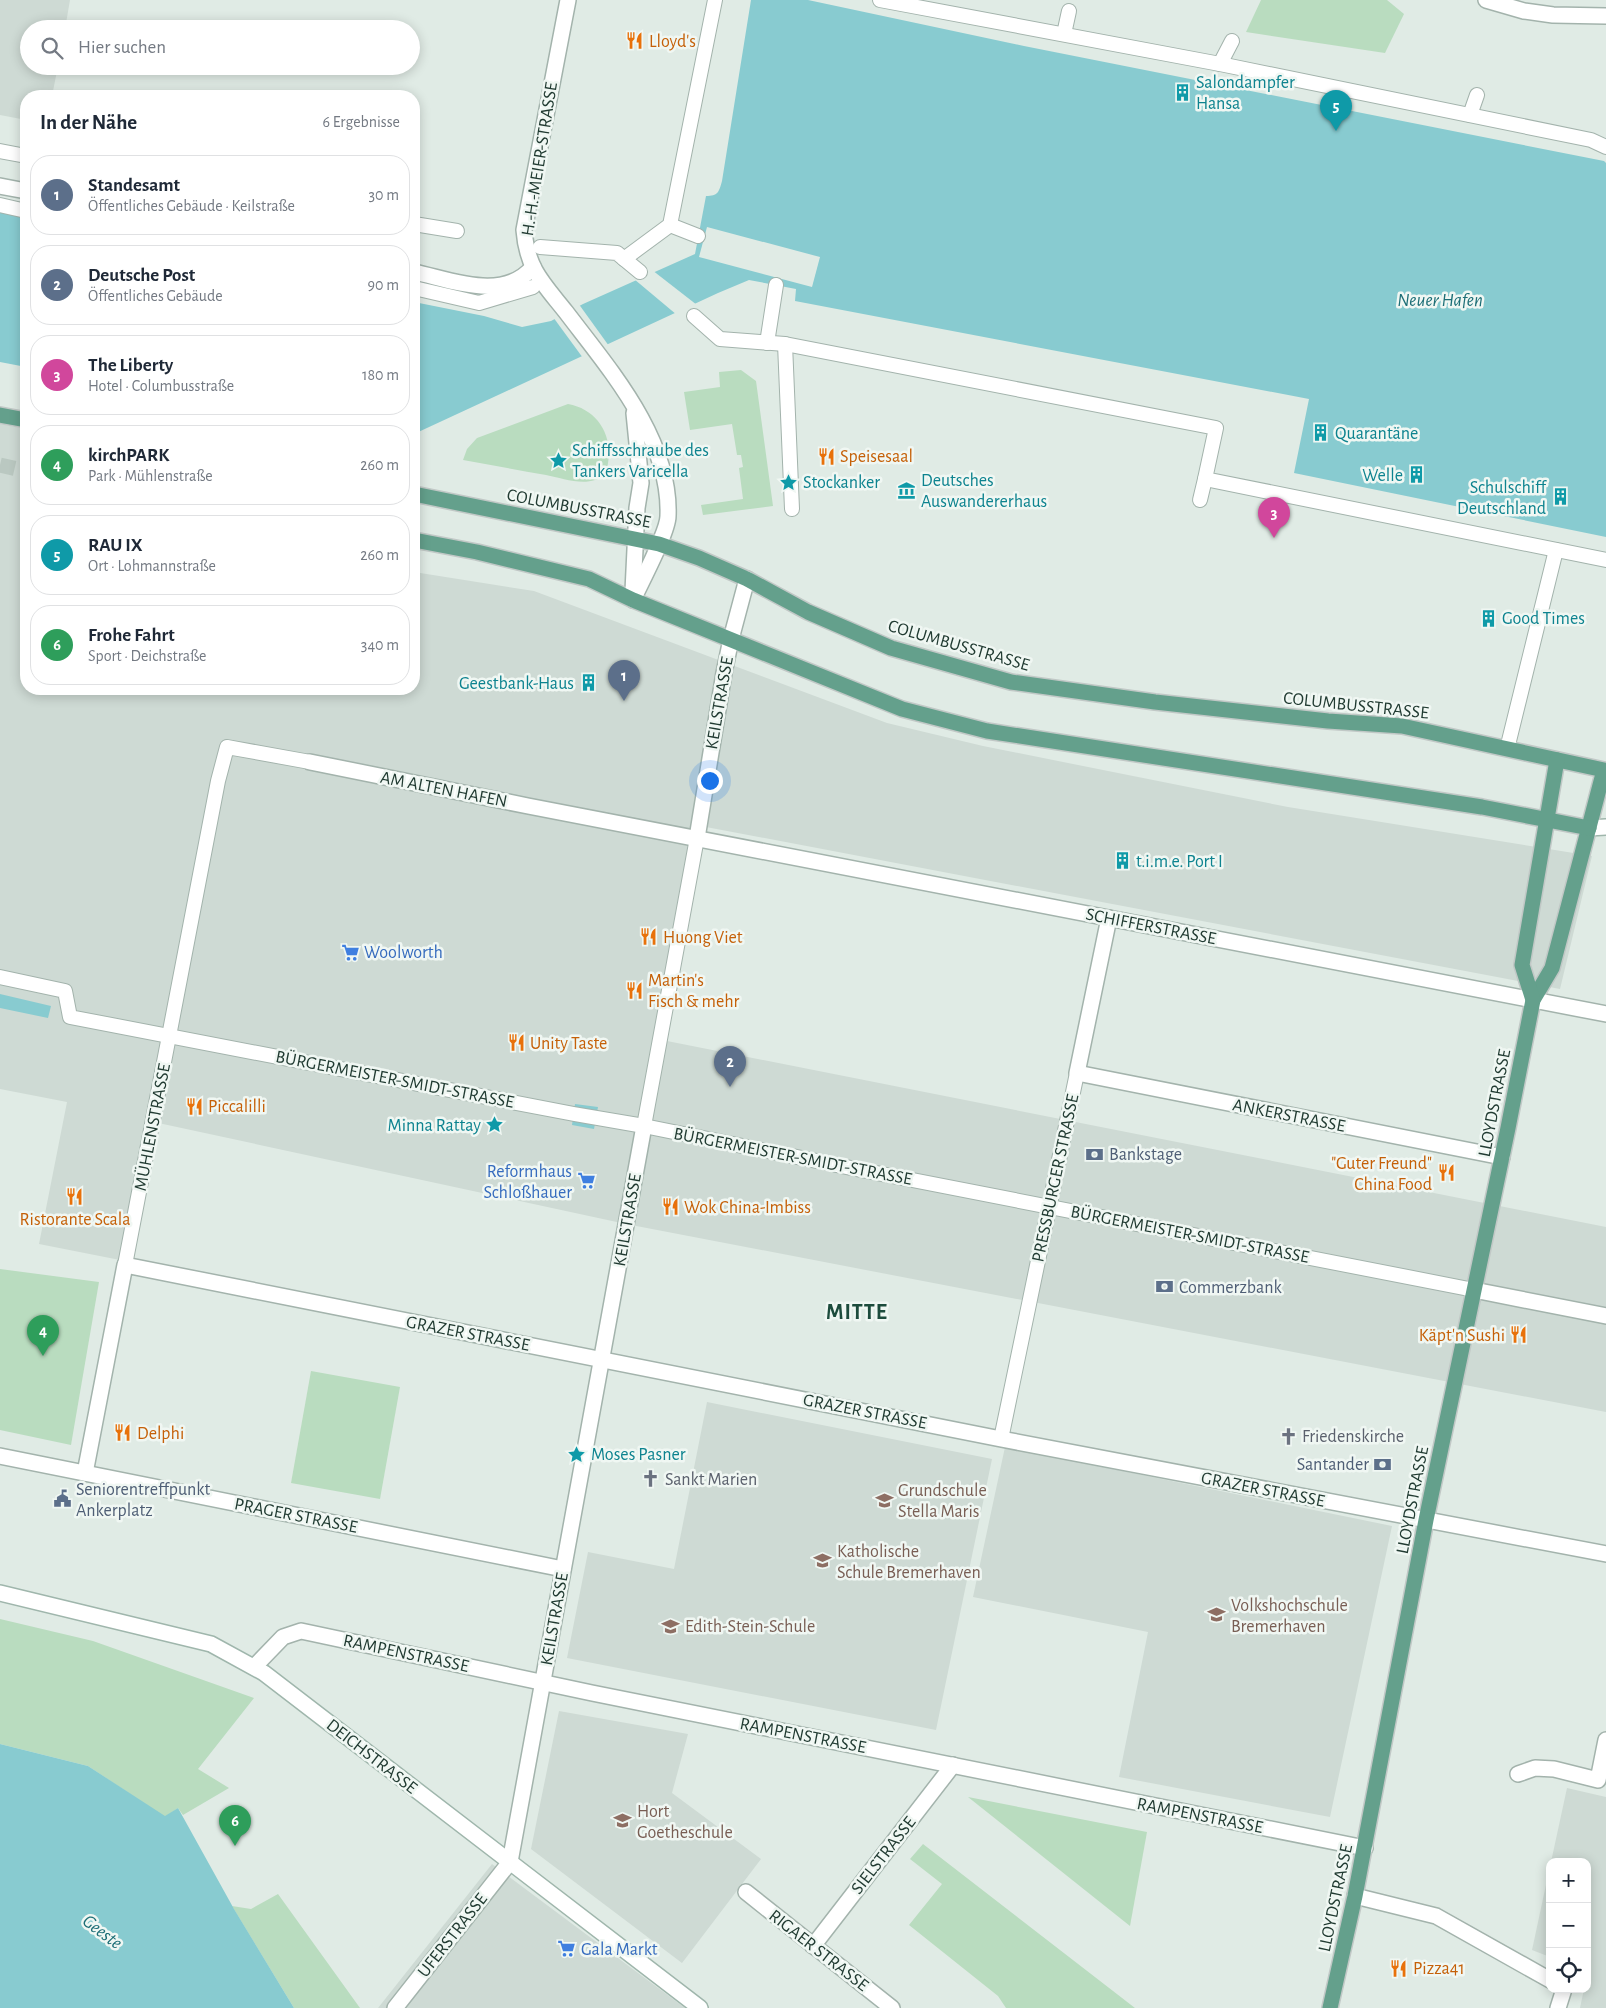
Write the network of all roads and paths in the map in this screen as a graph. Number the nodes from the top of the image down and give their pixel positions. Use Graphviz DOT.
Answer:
graph roads {
  1 [pos="568,0"];
  2 [pos="715,0"];
  3 [pos="880,0"];
  4 [pos="1486,0"];
  5 [pos="924,4"];
  6 [pos="1068,11"];
  7 [pos="1606,16"];
  8 [pos="1064,34"];
  9 [pos="1232,41"];
  10 [pos="1220,64"];
  11 [pos="1477,95"];
  12 [pos="1470,114"];
  13 [pos="1606,147"];
  14 [pos="0,151"];
  15 [pos="20,155"];
  16 [pos="0,186"];
  17 [pos="20,190"];
  18 [pos="0,205"];
  19 [pos="20,210"];
  20 [pos="420,225"];
  21 [pos="670,225"];
  22 [pos="457,231"];
  23 [pos="698,236"];
  24 [pos="540,247"];
  25 [pos="624,259"];
  26 [pos="533,267"];
  27 [pos="640,272"];
  28 [pos="420,273"];
  29 [pos="776,285"];
  30 [pos="533,287"];
  31 [pos="420,289"];
  32 [pos="694,316"];
  33 [pos="767,343"];
  34 [pos="785,344"];
  35 [pos="633,406"];
  36 [pos="0,415"];
  37 [pos="20,419"];
  38 [pos="1205,479"];
  39 [pos="420,495"];
  40 [pos="1200,500"];
  41 [pos="792,509"];
  42 [pos="635,539"];
  43 [pos="420,541"];
  44 [pos="659,544"];
  45 [pos="1556,550"];
  46 [pos="1606,560"];
  47 [pos="747,579"];
  48 [pos="633,600"];
  49 [pos="731,639"];
  50 [pos="1507,749"];
  51 [pos="1557,760"];
  52 [pos="310,762"];
  53 [pos="1605,770"];
  54 [pos="218,781"];
  55 [pos="1546,820"];
  56 [pos="1606,827"];
  57 [pos="1589,828"];
  58 [pos="697,838"];
  59 [pos="1108,918"];
  60 [pos="0,977"];
  61 [pos="1533,1000"];
  62 [pos="1606,1014"];
  63 [pos="169,1035"];
  64 [pos="1077,1072"];
  65 [pos="644,1126"];
  66 [pos="1502,1157"];
  67 [pos="1049,1206"];
  68 [pos="125,1265"];
  69 [pos="1474,1290"];
  70 [pos="1606,1316"];
  71 [pos="602,1360"];
  72 [pos="1002,1439"];
  73 [pos="0,1456"];
  74 [pos="85,1473"];
  75 [pos="1426,1520"];
  76 [pos="1606,1554"];
  77 [pos="564,1569"];
  78 [pos="0,1593"];
  79 [pos="254,1667"];
  80 [pos="542,1683"];
  81 [pos="1606,1740"];
  82 [pos="953,1765"];
  83 [pos="1518,1774"];
  84 [pos="1365,1848"];
  85 [pos="510,1862"];
  86 [pos="746,1892"];
  87 [pos="1355,1896"];
  88 [pos="813,1946"];
  89 [pos="1546,1978"];
  90 [pos="1563,1993"];
  91 [pos="395,2008"];
  92 [pos="700,2008"];
  93 [pos="892,2008"];
  94 [pos="1330,2008"];
  95 [pos="1558,2008"];
  1 -- 26 [label="street, H.-H.-MEIER-STRASSE"];
  2 -- 21 [label="street"];
  3 -- 5 [label="street"];
  4 -- 7 [label="street"];
  5 -- 8 [label="street"];
  6 -- 8 [label="street"];
  8 -- 10 [label="street"];
  9 -- 10 [label="street"];
  10 -- 12 [label="street"];
  11 -- 12 [label="street"];
  12 -- 13 [label="street"];
  14 -- 15 [label="street"];
  16 -- 17 [label="street"];
  18 -- 19 [label="street"];
  20 -- 22 [label="street"];
  21 -- 23 [label="street"];
  21 -- 25 [label="street"];
  24 -- 25 [label="street"];
  25 -- 27 [label="street"];
  26 -- 28 [label="street"];
  26 -- 35 [label="street, H.-H.-MEIER-STRASSE"];
  29 -- 33 [label="street"];
  30 -- 31 [label="street"];
  32 -- 33 [label="street"];
  33 -- 34 [label="street"];
  34 -- 38 [label="street"];
  34 -- 41 [label="street"];
  35 -- 42 [label="street, H.-H.-MEIER-STRASSE"];
  35 -- 44 [label="street, H.-H.-MEIER-STRASSE"];
  36 -- 37 [label="main road"];
  38 -- 40 [label="street"];
  38 -- 45 [label="street"];
  39 -- 42 [label="main road, COLUMBUSSTRASSE"];
  42 -- 44 [label="main road, COLUMBUSSTRASSE"];
  42 -- 48 [label="street, H.-H.-MEIER-STRASSE"];
  43 -- 48 [label="main road"];
  44 -- 47 [label="main road, COLUMBUSSTRASSE"];
  44 -- 48 [label="street, H.-H.-MEIER-STRASSE"];
  45 -- 46 [label="street"];
  45 -- 50 [label="street"];
  47 -- 49 [label="street, KEILSTRASSE"];
  47 -- 50 [label="main road, COLUMBUSSTRASSE"];
  48 -- 49 [label="main road"];
  49 -- 55 [label="main road"];
  49 -- 58 [label="street, KEILSTRASSE"];
  50 -- 51 [label="main road, COLUMBUSSTRASSE"];
  51 -- 53 [label="main road, COLUMBUSSTRASSE"];
  51 -- 55 [label="main road, LLOYDSTRASSE"];
  52 -- 54 [label="street, AM ALTEN HAFEN"];
  52 -- 58 [label="street, AM ALTEN HAFEN"];
  53 -- 57 [label="main road, LLOYDSTRASSE"];
  54 -- 63 [label="street, MÜHLENSTRASSE"];
  55 -- 57 [label="main road"];
  55 -- 61 [label="main road, LLOYDSTRASSE"];
  56 -- 57 [label="street"];
  57 -- 61 [label="main road, LLOYDSTRASSE"];
  58 -- 59 [label="street, SCHIFFERSTRASSE"];
  58 -- 65 [label="street, KEILSTRASSE"];
  59 -- 61 [label="street, SCHIFFERSTRASSE"];
  59 -- 64 [label="street, PRESSBURGER STRASSE"];
  60 -- 63 [label="street, BÜRGERMEISTER-SMIDT-STRASSE"];
  61 -- 62 [label="street, SCHIFFERSTRASSE"];
  61 -- 66 [label="main road, LLOYDSTRASSE"];
  63 -- 65 [label="street, BÜRGERMEISTER-SMIDT-STRASSE"];
  63 -- 68 [label="street, MÜHLENSTRASSE"];
  64 -- 66 [label="street, ANKERSTRASSE"];
  64 -- 67 [label="street, PRESSBURGER STRASSE"];
  65 -- 67 [label="street, BÜRGERMEISTER-SMIDT-STRASSE"];
  65 -- 71 [label="street, KEILSTRASSE"];
  66 -- 69 [label="main road, LLOYDSTRASSE"];
  67 -- 69 [label="street, BÜRGERMEISTER-SMIDT-STRASSE"];
  67 -- 72 [label="street, PRESSBURGER STRASSE"];
  68 -- 71 [label="street, GRAZER STRASSE"];
  68 -- 74 [label="street, MÜHLENSTRASSE"];
  69 -- 70 [label="street, BÜRGERMEISTER-SMIDT-STRASSE"];
  69 -- 75 [label="main road, LLOYDSTRASSE"];
  71 -- 72 [label="street, GRAZER STRASSE"];
  71 -- 77 [label="street, KEILSTRASSE"];
  72 -- 75 [label="street, GRAZER STRASSE"];
  73 -- 74 [label="street, PRAGER STRASSE"];
  74 -- 77 [label="street, PRAGER STRASSE"];
  75 -- 76 [label="street, GRAZER STRASSE"];
  75 -- 84 [label="main road, LLOYDSTRASSE"];
  77 -- 80 [label="street, KEILSTRASSE"];
  78 -- 79 [label="street, DEICHSTRASSE"];
  79 -- 80 [label="street, RAMPENSTRASSE"];
  79 -- 85 [label="street, DEICHSTRASSE"];
  80 -- 82 [label="street, RAMPENSTRASSE"];
  80 -- 85 [label="street, KEILSTRASSE"];
  81 -- 83 [label="street"];
  82 -- 84 [label="street, RAMPENSTRASSE"];
  82 -- 88 [label="street, SIELSTRASSE"];
  84 -- 87 [label="main road, LLOYDSTRASSE"];
  85 -- 91 [label="street, UFERSTRASSE"];
  85 -- 92 [label="street, DEICHSTRASSE"];
  86 -- 88 [label="street, RIGAER STRASSE"];
  87 -- 89 [label="street"];
  87 -- 94 [label="main road, LLOYDSTRASSE"];
  88 -- 93 [label="street, RIGAER STRASSE"];
  90 -- 95 [label="street"];
}
